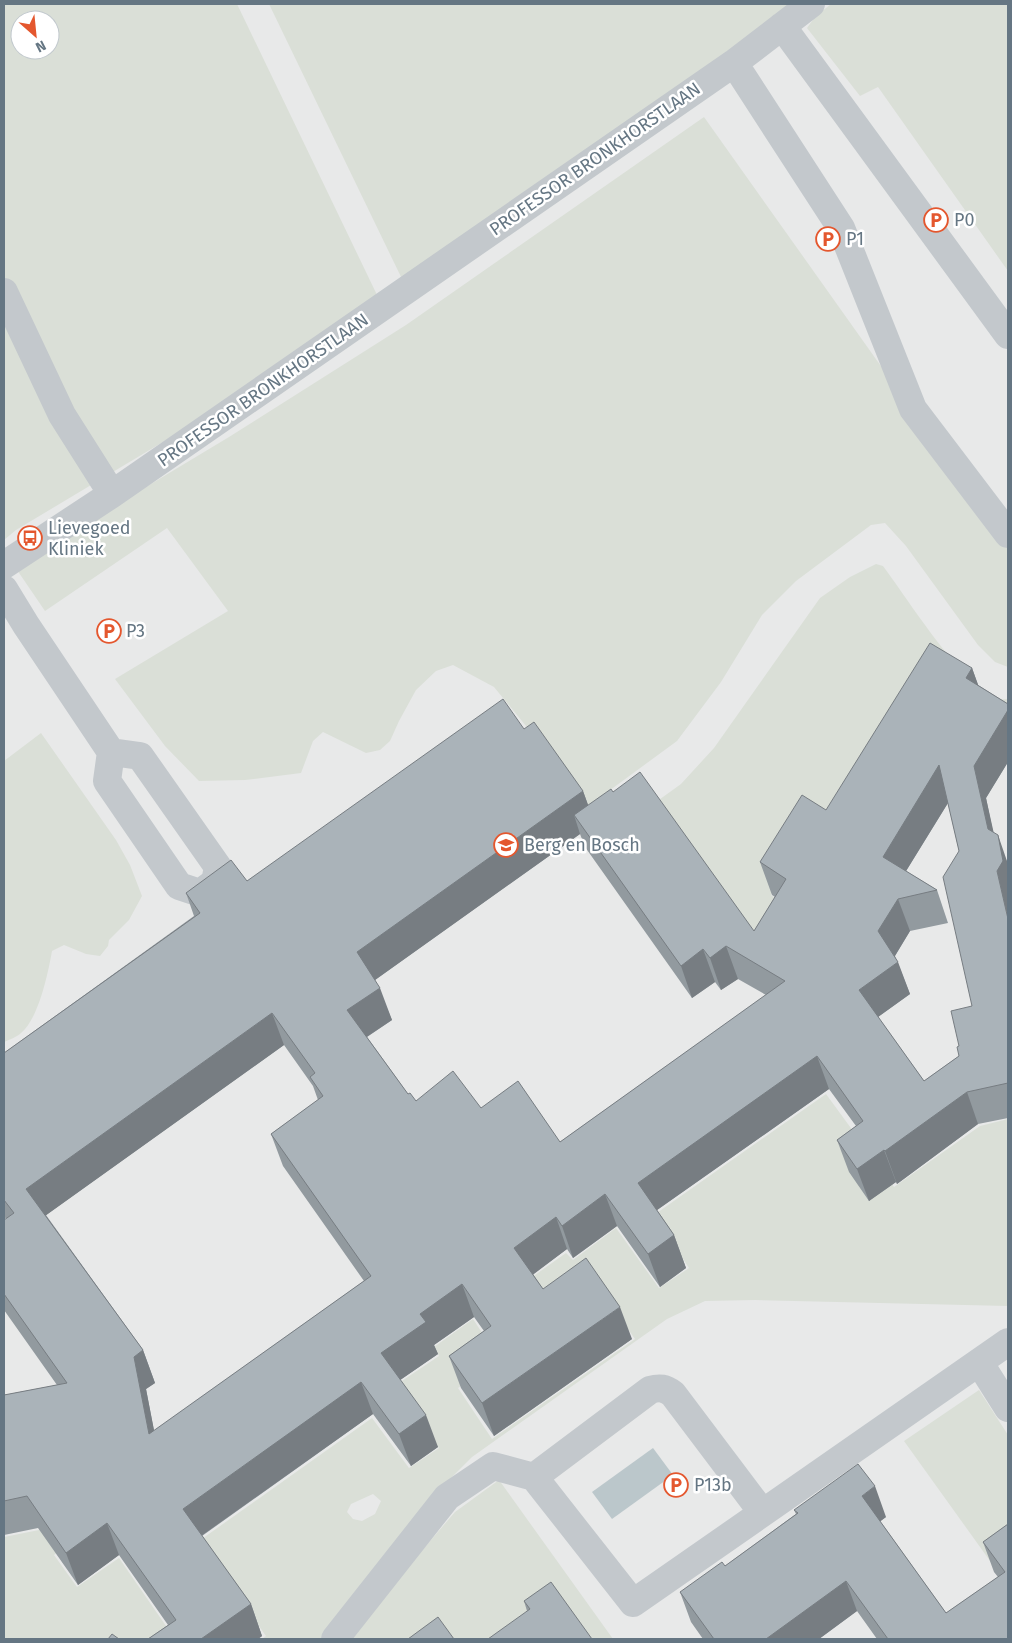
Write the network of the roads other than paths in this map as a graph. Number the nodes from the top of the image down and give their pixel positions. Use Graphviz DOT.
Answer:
graph roads {
  1 [pos="811,4"];
  2 [pos="782,26"];
  3 [pos="734,63"];
  4 [pos="4,292"];
  5 [pos="1008,335"];
  6 [pos="112,494"];
  7 [pos="1008,534"];
  8 [pos="4,565"];
  9 [pos="4,589"];
  10 [pos="111,752"];
  11 [pos="1008,1342"];
  12 [pos="979,1362"];
  13 [pos="1008,1408"];
  14 [pos="534,1477"];
  15 [pos="762,1512"];
  16 [pos="335,1639"];
  1 -- 2 [label="street"];
  2 -- 3 [label="street, PROFESSOR BRONKHORSTLAAN"];
  2 -- 5 [label="street"];
  3 -- 6 [label="street, PROFESSOR BRONKHORSTLAAN"];
  3 -- 7 [label="street"];
  4 -- 6 [label="street"];
  6 -- 8 [label="street, PROFESSOR BRONKHORSTLAAN"];
  9 -- 10 [label="street"];
  10 -- 10 [label="street"];
  11 -- 12 [label="street"];
  12 -- 13 [label="street"];
  12 -- 15 [label="street"];
  14 -- 15 [label="street"];
  14 -- 15 [label="street"];
  14 -- 16 [label="street"];
}
